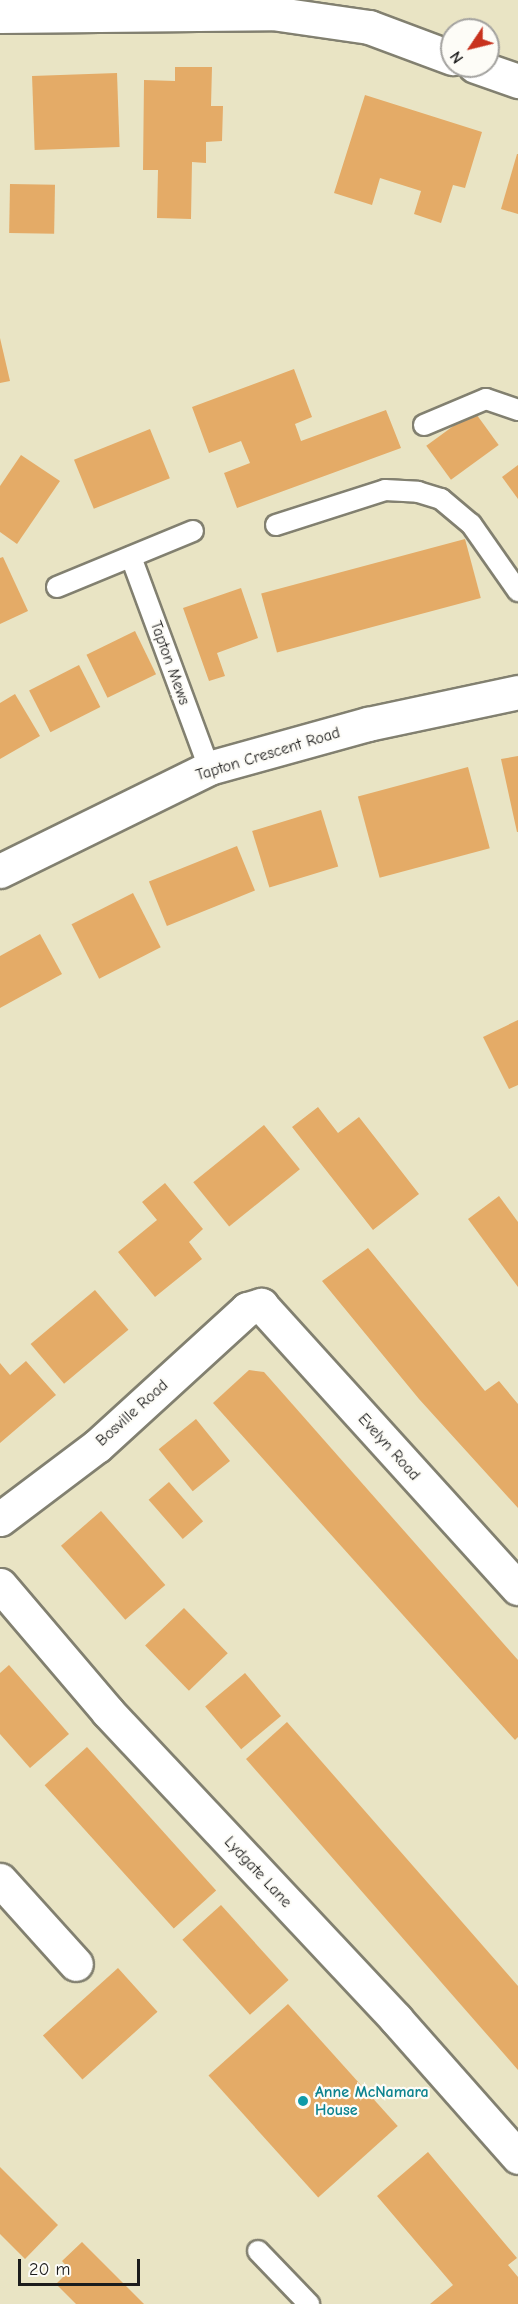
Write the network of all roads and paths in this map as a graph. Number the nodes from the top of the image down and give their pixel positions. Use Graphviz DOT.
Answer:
graph roads {
  1 [pos="81,7"];
  2 [pos="0,16"];
  3 [pos="440,54"];
  4 [pos="500,75"];
  5 [pos="518,81"];
  6 [pos="518,410"];
  7 [pos="424,425"];
  8 [pos="276,525"];
  9 [pos="193,531"];
  10 [pos="131,557"];
  11 [pos="57,587"];
  12 [pos="518,591"];
  13 [pos="518,692"];
  14 [pos="209,768"];
  15 [pos="0,871"];
  16 [pos="261,1305"];
  17 [pos="0,1519"];
  18 [pos="0,1585"];
  19 [pos="518,1588"];
  20 [pos="3,1891"];
  21 [pos="76,1964"];
  22 [pos="518,2157"];
  23 [pos="258,2252"];
  24 [pos="309,2304"];
  1 -- 2 [label="street"];
  1 -- 3 [label="street"];
  4 -- 5 [label="street"];
  6 -- 7 [label="lane"];
  8 -- 12 [label="lane"];
  9 -- 10 [label="lane"];
  10 -- 11 [label="lane"];
  10 -- 14 [label="lane, Tapton Mews"];
  13 -- 14 [label="street, Tapton Crescent Road"];
  14 -- 15 [label="street, Tapton Crescent Road"];
  16 -- 17 [label="street, Bosville Road"];
  16 -- 19 [label="street, Evelyn Road"];
  18 -- 22 [label="street, Lydgate Lane"];
  20 -- 21 [label="street"];
  23 -- 24 [label="lane"];
}
